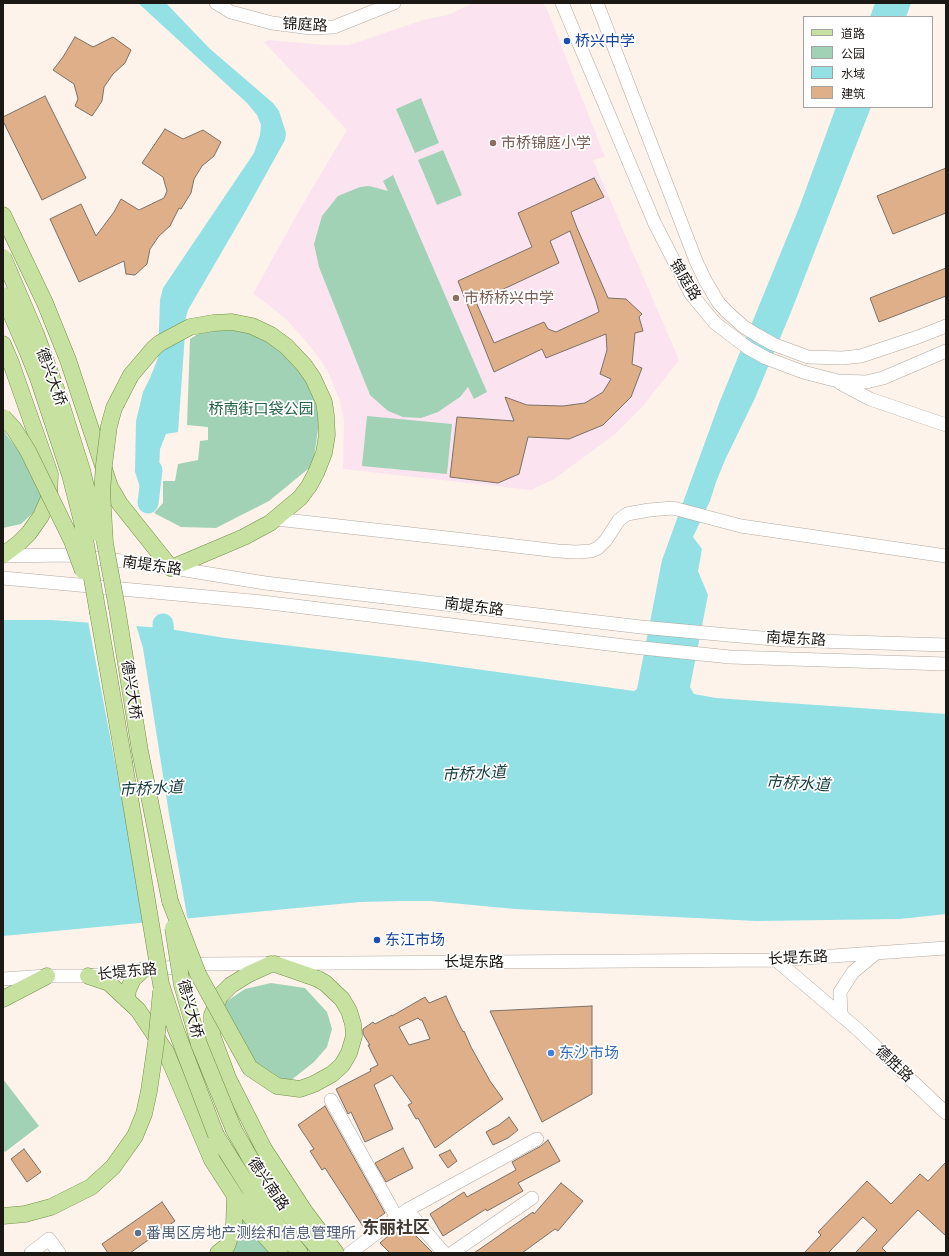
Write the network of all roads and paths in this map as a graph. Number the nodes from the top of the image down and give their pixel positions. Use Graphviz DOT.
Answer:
graph roads {
  1 [pos="216,3"];
  2 [pos="394,3"];
  3 [pos="562,3"];
  4 [pos="596,3"];
  5 [pos="3,215"];
  6 [pos="3,257"];
  7 [pos="3,295"];
  8 [pos="946,326"];
  9 [pos="3,344"];
  10 [pos="946,351"];
  11 [pos="838,382"];
  12 [pos="3,417"];
  13 [pos="946,425"];
  14 [pos="276,519"];
  15 [pos="3,555"];
  16 [pos="946,556"];
  17 [pos="171,568"];
  18 [pos="3,578"];
  19 [pos="117,608"];
  20 [pos="98,613"];
  21 [pos="946,645"];
  22 [pos="946,664"];
  23 [pos="170,901"];
  24 [pos="946,948"];
  25 [pos="876,953"];
  26 [pos="776,960"];
  27 [pos="273,964"];
  28 [pos="144,970"];
  29 [pos="47,976"];
  30 [pos="88,976"];
  31 [pos="3,979"];
  32 [pos="162,984"];
  33 [pos="3,999"];
  34 [pos="128,1000"];
  35 [pos="841,1015"];
  36 [pos="212,1035"];
  37 [pos="167,1055"];
  38 [pos="331,1100"];
  39 [pos="946,1113"];
  40 [pos="234,1130"];
  41 [pos="216,1135"];
  42 [pos="537,1139"];
  43 [pos="235,1196"];
  44 [pos="532,1198"];
  45 [pos="402,1214"];
  46 [pos="3,1216"];
  47 [pos="31,1253"];
  48 [pos="59,1253"];
  49 [pos="218,1253"];
  50 [pos="280,1253"];
  51 [pos="300,1253"];
  52 [pos="322,1253"];
  53 [pos="336,1253"];
  54 [pos="350,1253"];
  55 [pos="444,1253"];
  56 [pos="452,1253"];
  1 -- 2 [label="street, 锦庭路"];
  3 -- 11 [label="street, 锦庭路"];
  4 -- 8 [label="street, 锦庭路"];
  5 -- 17 [label="main road"];
  6 -- 19 [label="main road, 德兴大桥, bridge"];
  7 -- 20 [label="main road, 德兴大桥, bridge"];
  9 -- 15 [label="main road"];
  10 -- 11 [label="street, 锦庭路"];
  11 -- 13 [label="street"];
  12 -- 20 [label="main road, bridge"];
  14 -- 16 [label="street"];
  14 -- 17 [label="main road"];
  14 -- 19 [label="main road, bridge"];
  15 -- 17 [label="street, 南堤东路"];
  17 -- 21 [label="street, 南堤东路"];
  18 -- 22 [label="street, 南堤东路"];
  19 -- 23 [label="main road, 德兴大桥"];
  20 -- 32 [label="main road, 德兴大桥, bridge"];
  23 -- 27 [label="main road, bridge"];
  23 -- 40 [label="main road, 德兴大桥, bridge"];
  24 -- 25 [label="street, 长堤东路"];
  25 -- 26 [label="street, 长堤东路"];
  25 -- 35 [label="street"];
  26 -- 27 [label="street, 长堤东路"];
  26 -- 35 [label="street, 德胜路"];
  27 -- 28 [label="street, 长堤东路"];
  27 -- 36 [label="main road"];
  28 -- 30 [label="street, 长堤东路"];
  28 -- 34 [label="main road"];
  29 -- 30 [label="street, 长堤东路"];
  29 -- 31 [label="street, 长堤东路"];
  29 -- 33 [label="main road"];
  30 -- 34 [label="main road"];
  32 -- 41 [label="main road, 德兴大桥, bridge"];
  32 -- 46 [label="main road, bridge"];
  34 -- 37 [label="main road"];
  35 -- 39 [label="street, 德胜路"];
  36 -- 37 [label="main road"];
  36 -- 53 [label="main road"];
  37 -- 43 [label="main road"];
  38 -- 45 [label="street"];
  40 -- 52 [label="main road, 德兴南路"];
  41 -- 51 [label="main road, 德兴南路"];
  42 -- 45 [label="street"];
  43 -- 49 [label="main road"];
  43 -- 50 [label="main road"];
  44 -- 56 [label="street"];
  45 -- 54 [label="street"];
  45 -- 55 [label="street"];
  47 -- 48 [label="street"];
}
